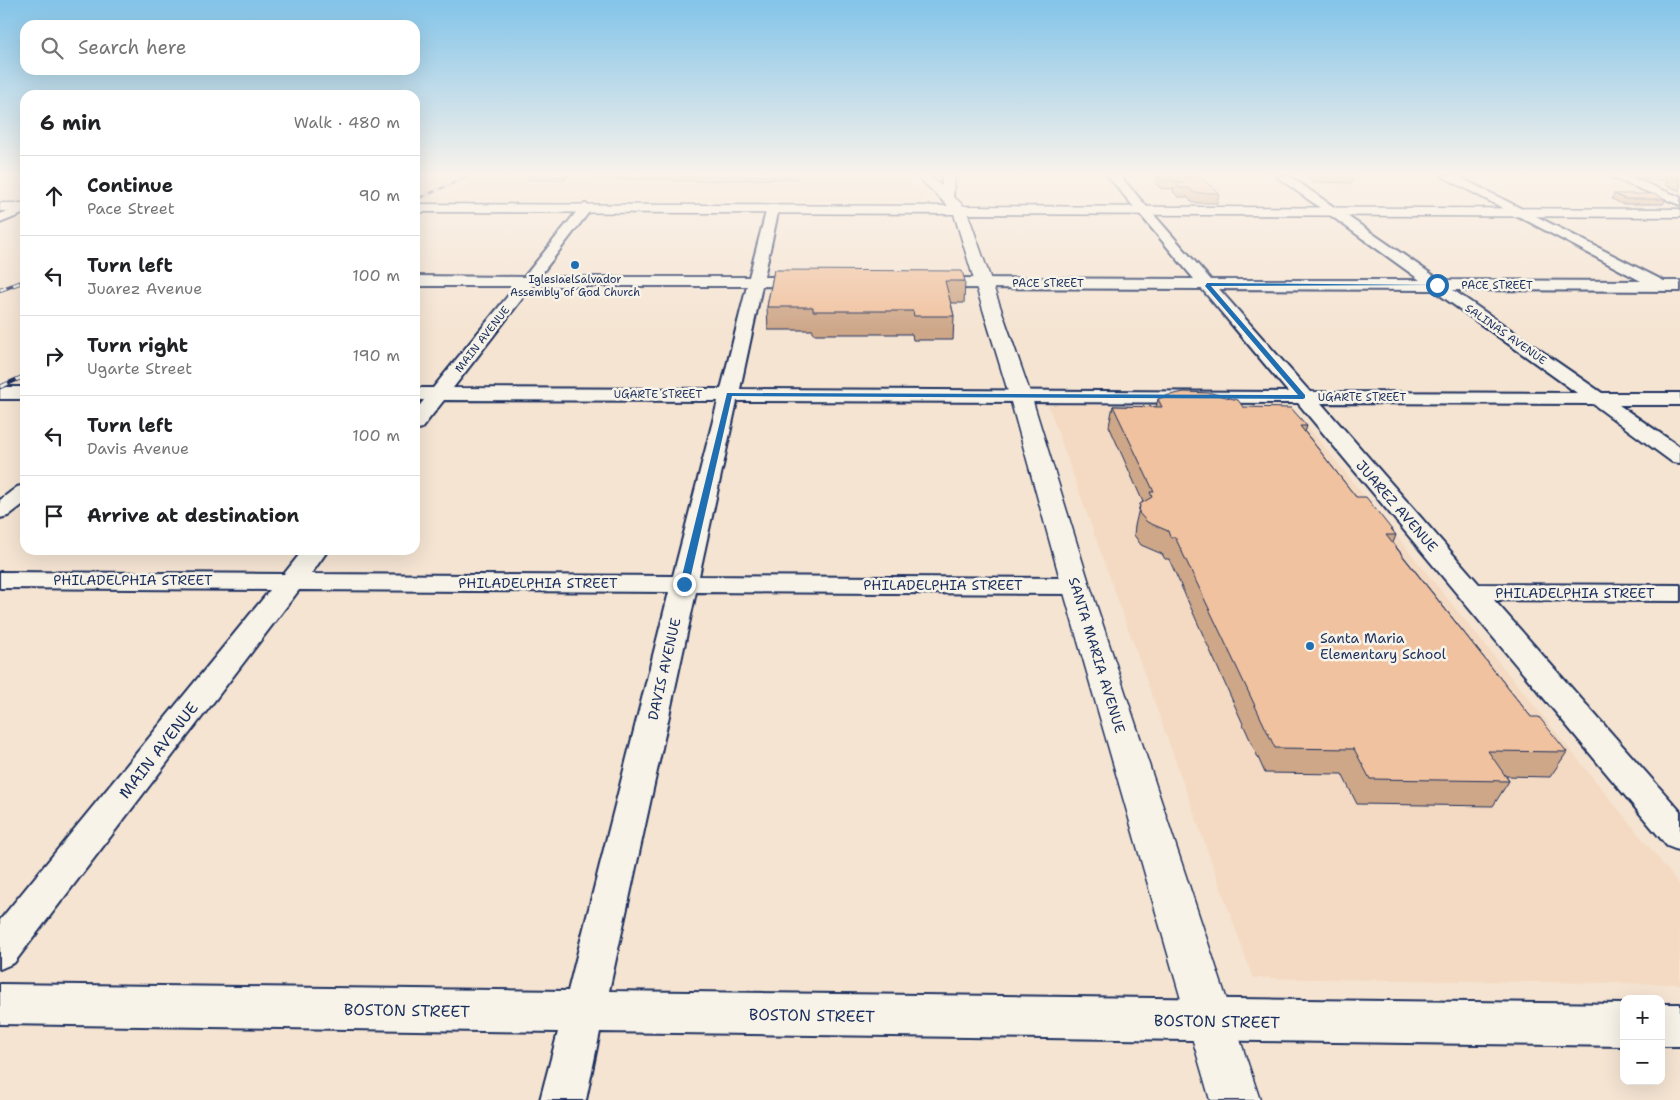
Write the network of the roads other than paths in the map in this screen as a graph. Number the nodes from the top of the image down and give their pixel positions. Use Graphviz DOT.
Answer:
graph roads {
  1 [pos="571,227"];
  2 [pos="769,227"];
  3 [pos="962,227"];
  4 [pos="1158,227"];
  5 [pos="1355,227"];
  6 [pos="1547,227"];
  7 [pos="420,281"];
  8 [pos="528,282"];
  9 [pos="756,282"];
  10 [pos="825,282"];
  11 [pos="914,283"];
  12 [pos="983,283"];
  13 [pos="1207,284"];
  14 [pos="1437,285"];
  15 [pos="1662,286"];
  16 [pos="1680,286"];
  17 [pos="1680,295"];
  18 [pos="1,393"];
  19 [pos="20,393"];
  20 [pos="420,394"];
  21 [pos="439,394"];
  22 [pos="729,394"];
  23 [pos="1020,395"];
  24 [pos="1303,397"];
  25 [pos="1598,398"];
  26 [pos="1680,399"];
  27 [pos="420,418"];
  28 [pos="1680,457"];
  29 [pos="20,496"];
  30 [pos="0,511"];
  31 [pos="312,555"];
  32 [pos="0,580"];
  33 [pos="291,581"];
  34 [pos="684,584"];
  35 [pos="1076,586"];
  36 [pos="1471,592"];
  37 [pos="1680,593"];
  38 [pos="1680,836"];
  39 [pos="0,950"];
  40 [pos="0,1004"];
  41 [pos="584,1012"];
  42 [pos="1210,1021"];
  43 [pos="1620,1025"];
  44 [pos="1665,1025"];
  45 [pos="1680,1025"];
  46 [pos="563,1100"];
  47 [pos="1235,1100"];
  1 -- 8 [label="street, MAIN AVENUE"];
  2 -- 9 [label="street, DAVIS AVENUE"];
  3 -- 12 [label="street, SANTA MARIA AVENUE"];
  4 -- 13 [label="street, JUAREZ AVENUE"];
  5 -- 14 [label="street, SALINAS AVENUE"];
  6 -- 15 [label="street"];
  7 -- 8 [label="street"];
  8 -- 9 [label="street"];
  8 -- 21 [label="street, MAIN AVENUE"];
  9 -- 10 [label="street"];
  9 -- 22 [label="street, DAVIS AVENUE"];
  11 -- 12 [label="street, PACE STREET"];
  12 -- 13 [label="street, PACE STREET"];
  12 -- 23 [label="street, SANTA MARIA AVENUE"];
  13 -- 14 [label="street, PACE STREET"];
  13 -- 24 [label="street, JUAREZ AVENUE"];
  14 -- 15 [label="street, PACE STREET"];
  14 -- 25 [label="street, SALINAS AVENUE"];
  15 -- 16 [label="street, PACE STREET"];
  15 -- 17 [label="street"];
  18 -- 19 [label="street"];
  20 -- 21 [label="street, UGARTE STREET"];
  21 -- 22 [label="street, UGARTE STREET"];
  21 -- 27 [label="street, MAIN AVENUE"];
  22 -- 23 [label="street, UGARTE STREET"];
  22 -- 34 [label="street, DAVIS AVENUE"];
  23 -- 24 [label="street, UGARTE STREET"];
  23 -- 35 [label="street, SANTA MARIA AVENUE"];
  24 -- 25 [label="street, UGARTE STREET"];
  24 -- 36 [label="street, JUAREZ AVENUE"];
  25 -- 26 [label="street, UGARTE STREET"];
  25 -- 28 [label="street, SALINAS AVENUE"];
  29 -- 30 [label="street"];
  31 -- 33 [label="street, MAIN AVENUE"];
  32 -- 33 [label="street, PHILADELPHIA STREET"];
  33 -- 34 [label="street, PHILADELPHIA STREET"];
  33 -- 39 [label="street, MAIN AVENUE"];
  34 -- 35 [label="street, PHILADELPHIA STREET"];
  34 -- 41 [label="street, DAVIS AVENUE"];
  35 -- 42 [label="street, SANTA MARIA AVENUE"];
  36 -- 37 [label="street, PHILADELPHIA STREET"];
  36 -- 38 [label="street, JUAREZ AVENUE"];
  40 -- 41 [label="street, BOSTON STREET"];
  41 -- 42 [label="street, BOSTON STREET"];
  41 -- 46 [label="street, DAVIS AVENUE"];
  42 -- 43 [label="street, BOSTON STREET"];
  42 -- 47 [label="street, SANTA MARIA AVENUE"];
  44 -- 45 [label="street"];
}
